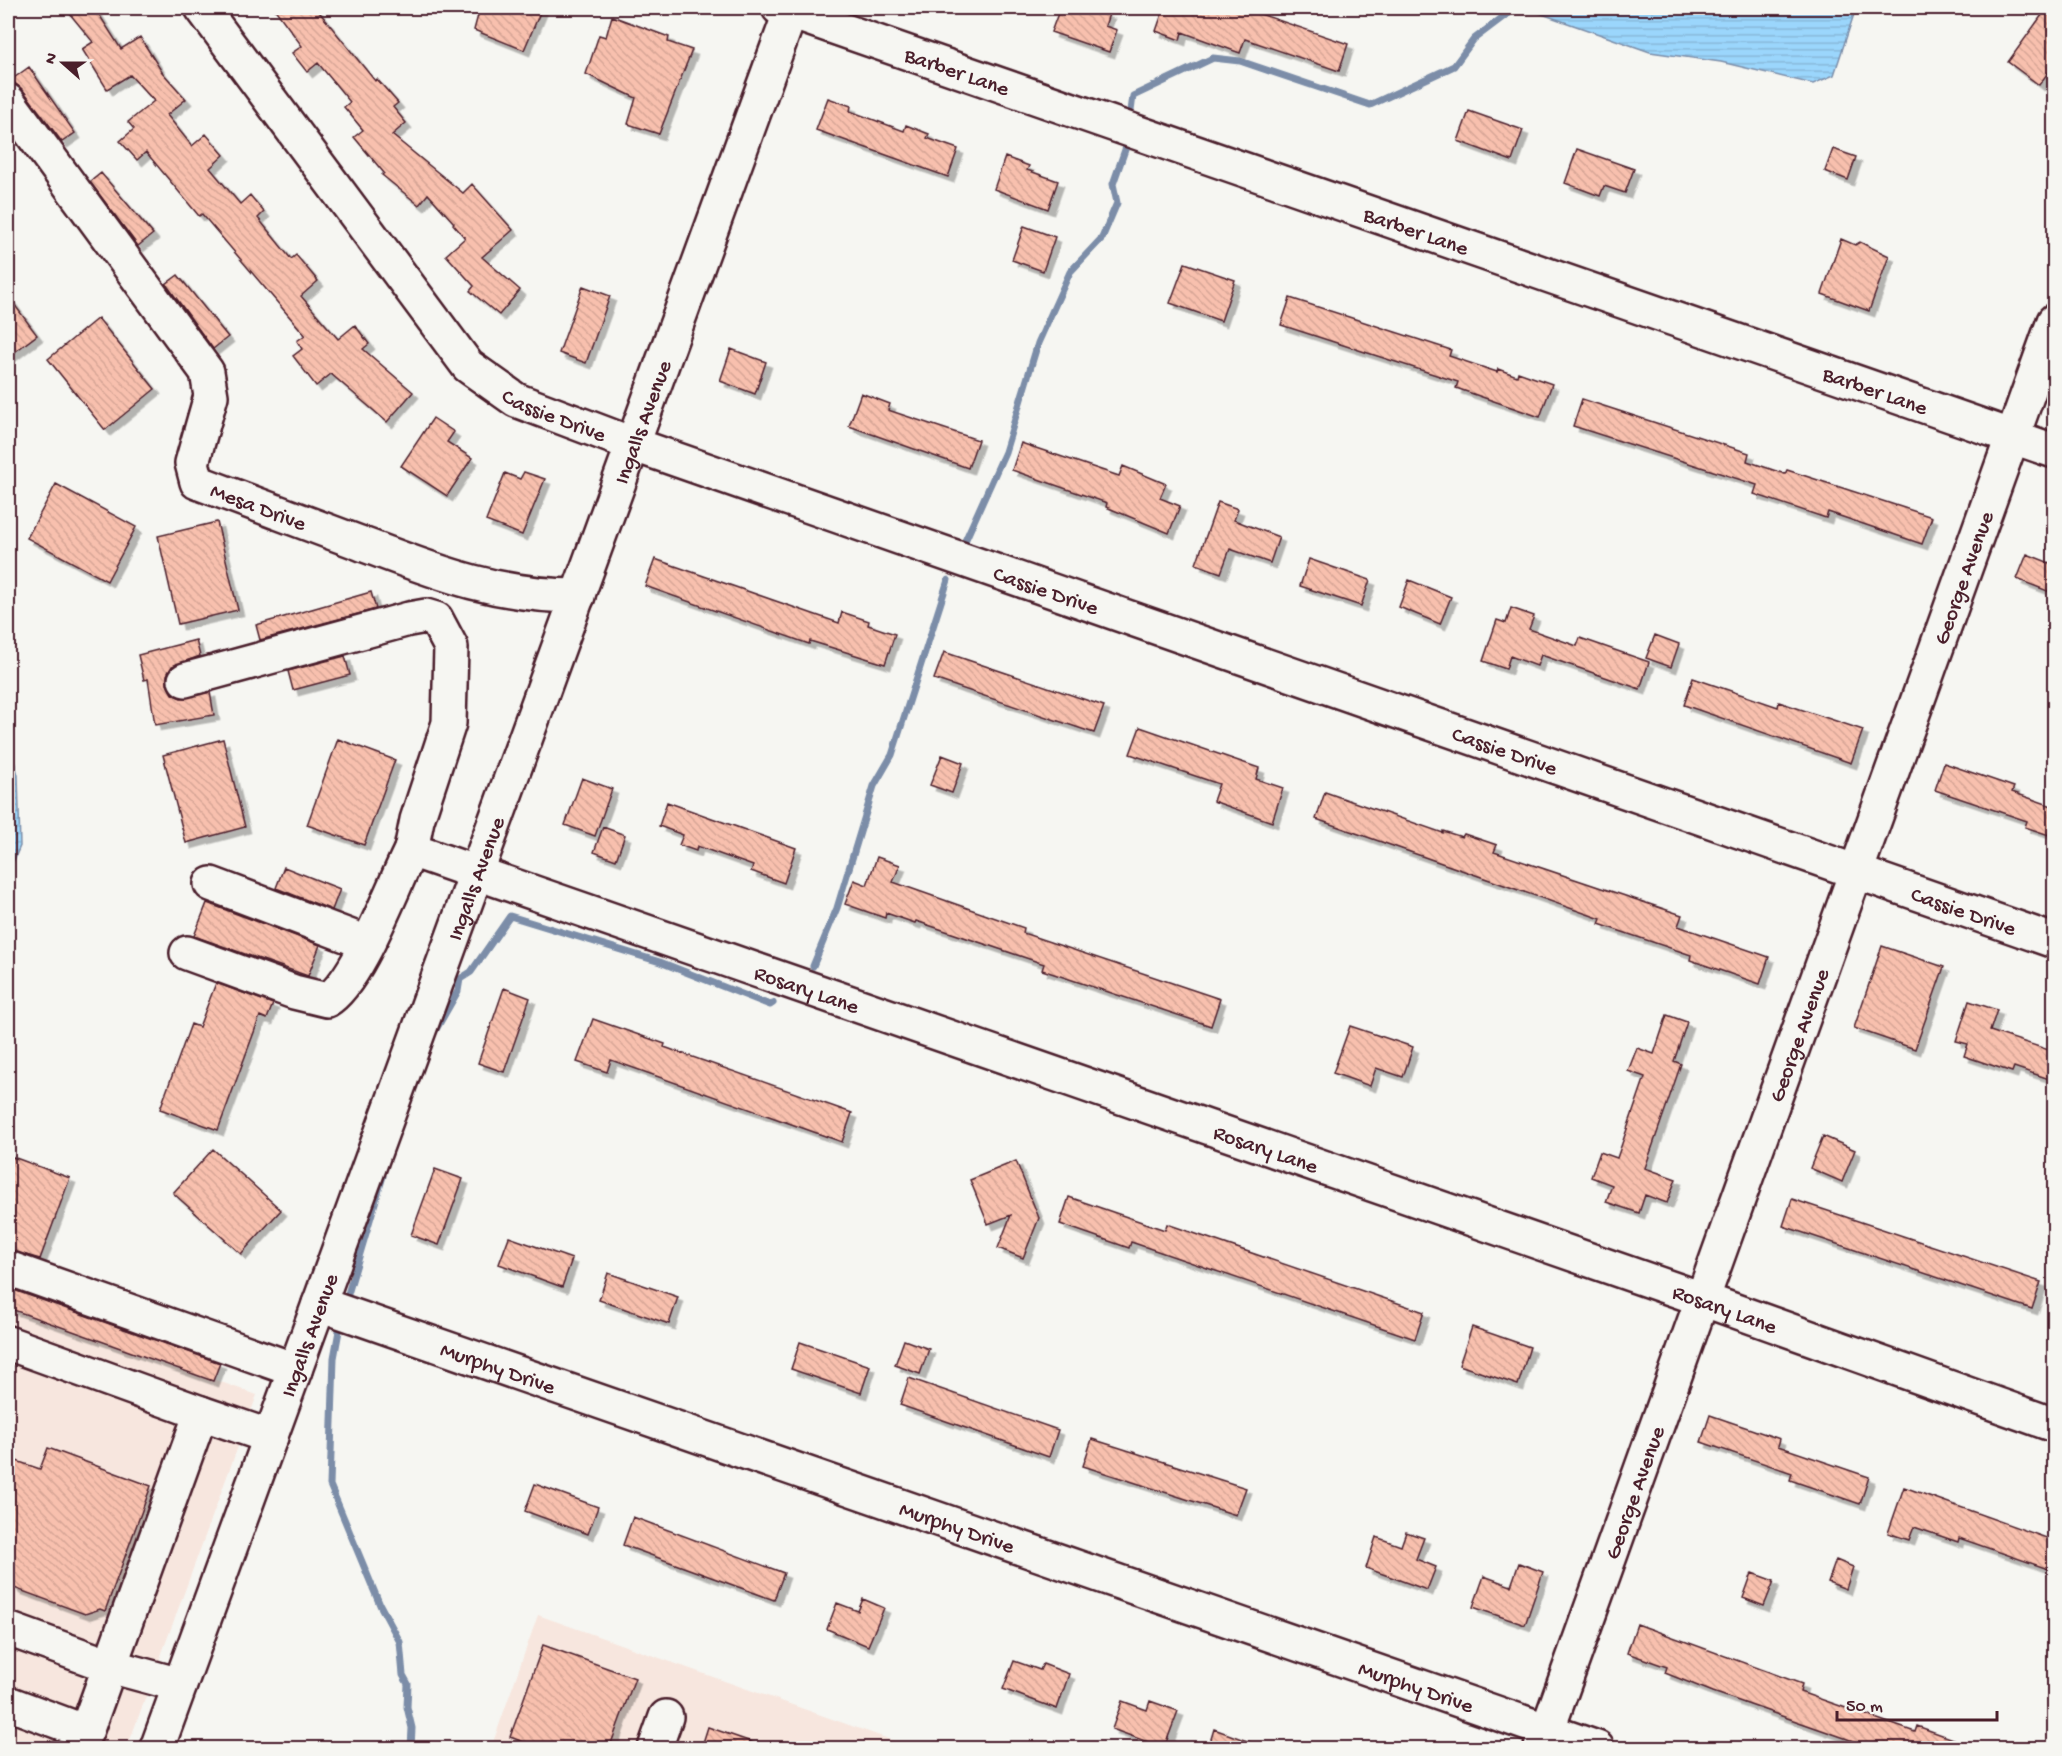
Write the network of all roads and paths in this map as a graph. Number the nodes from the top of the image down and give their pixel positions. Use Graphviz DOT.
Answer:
graph roads {
  1 [pos="202,8"];
  2 [pos="787,9"];
  3 [pos="8,101"];
  4 [pos="2055,321"];
  5 [pos="2013,436"];
  6 [pos="632,444"];
  7 [pos="2055,451"];
  8 [pos="442,573"];
  9 [pos="578,596"];
  10 [pos="429,617"];
  11 [pos="185,680"];
  12 [pos="411,850"];
  13 [pos="1856,872"];
  14 [pos="477,874"];
  15 [pos="211,884"];
  16 [pos="2055,940"];
  17 [pos="367,943"];
  18 [pos="187,953"];
  19 [pos="8,1268"];
  20 [pos="1702,1299"];
  21 [pos="320,1304"];
  22 [pos="8,1343"];
  23 [pos="295,1370"];
  24 [pos="201,1413"];
  25 [pos="2055,1425"];
  26 [pos="271,1437"];
  27 [pos="8,1629"];
  28 [pos="110,1666"];
  29 [pos="180,1685"];
  30 [pos="8,1703"];
  31 [pos="666,1717"];
  32 [pos="1544,1740"];
  33 [pos="157,1749"];
  34 [pos="655,1749"];
  35 [pos="1597,1749"];
  1 -- 6 [label="street, Cassie Drive"];
  2 -- 5 [label="street, Barber Lane"];
  2 -- 6 [label="street, Ingalls Avenue"];
  3 -- 8 [label="street, Mesa Drive"];
  4 -- 5 [label="street, George Avenue"];
  5 -- 7 [label="street, Barber Lane"];
  5 -- 13 [label="street, George Avenue"];
  6 -- 9 [label="street, Ingalls Avenue"];
  6 -- 13 [label="street, Cassie Drive"];
  8 -- 9 [label="street, Mesa Drive"];
  8 -- 10 [label="street"];
  9 -- 14 [label="street, Ingalls Avenue"];
  10 -- 11 [label="street"];
  10 -- 12 [label="street"];
  12 -- 14 [label="street, Rosary Lane"];
  12 -- 17 [label="street"];
  13 -- 16 [label="street, Cassie Drive"];
  13 -- 20 [label="street, George Avenue"];
  14 -- 20 [label="street, Rosary Lane"];
  14 -- 21 [label="street, Ingalls Avenue"];
  15 -- 17 [label="street"];
  17 -- 18 [label="street"];
  19 -- 23 [label="street"];
  20 -- 25 [label="street, Rosary Lane"];
  20 -- 32 [label="street, George Avenue"];
  21 -- 23 [label="street, Ingalls Avenue"];
  21 -- 32 [label="street, Murphy Drive"];
  22 -- 24 [label="street"];
  23 -- 26 [label="street, Ingalls Avenue"];
  24 -- 26 [label="street"];
  24 -- 28 [label="street"];
  26 -- 29 [label="street, Ingalls Avenue"];
  27 -- 28 [label="street"];
  28 -- 29 [label="street"];
  28 -- 30 [label="street"];
  29 -- 33 [label="street, Ingalls Avenue"];
  31 -- 34 [label="street"];
  32 -- 35 [label="street, Murphy Drive"];
}
